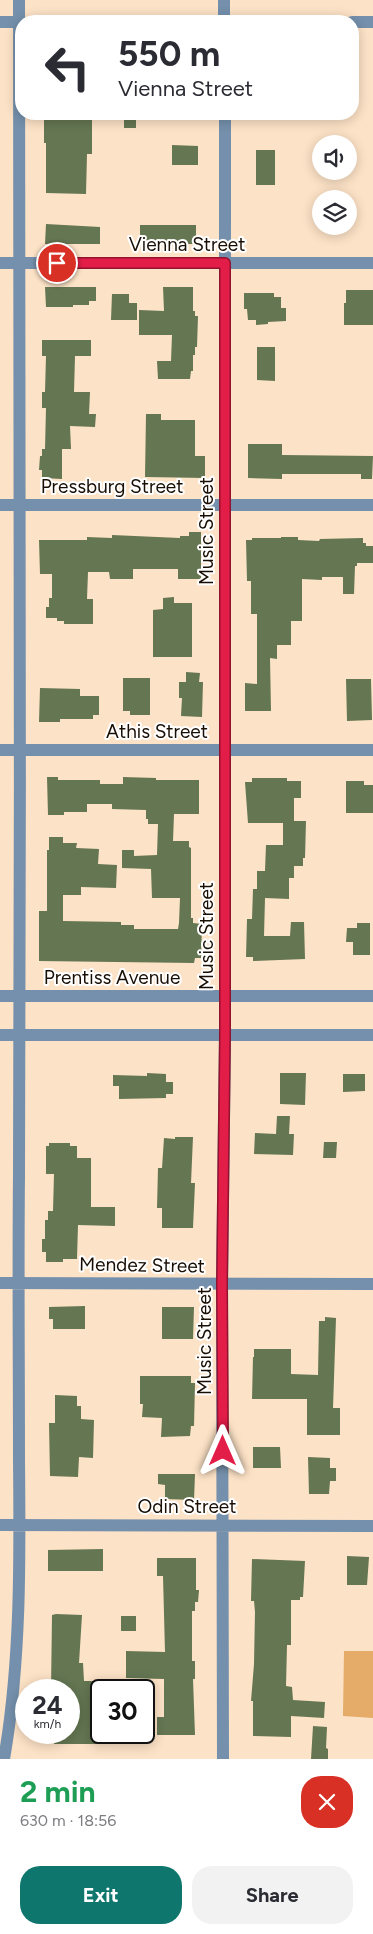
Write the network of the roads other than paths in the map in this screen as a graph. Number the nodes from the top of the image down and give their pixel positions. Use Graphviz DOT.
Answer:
graph roads {
  1 [pos="19,0"];
  2 [pos="224,0"];
  3 [pos="20,15"];
  4 [pos="224,15"];
  5 [pos="0,22"];
  6 [pos="15,22"];
  7 [pos="359,22"];
  8 [pos="373,22"];
  9 [pos="20,120"];
  10 [pos="224,120"];
  11 [pos="0,263"];
  12 [pos="19,263"];
  13 [pos="225,263"];
  14 [pos="373,263"];
  15 [pos="0,505"];
  16 [pos="20,505"];
  17 [pos="225,505"];
  18 [pos="373,505"];
  19 [pos="0,750"];
  20 [pos="20,750"];
  21 [pos="225,750"];
  22 [pos="373,750"];
  23 [pos="0,996"];
  24 [pos="20,996"];
  25 [pos="225,996"];
  26 [pos="373,996"];
  27 [pos="0,1035"];
  28 [pos="20,1035"];
  29 [pos="225,1035"];
  30 [pos="373,1035"];
  31 [pos="0,1282"];
  32 [pos="18,1282"];
  33 [pos="222,1284"];
  34 [pos="373,1284"];
  35 [pos="0,1525"];
  36 [pos="20,1525"];
  37 [pos="224,1525"];
  38 [pos="373,1526"];
  39 [pos="4,1759"];
  40 [pos="222,1759"];
  1 -- 3 [label="street"];
  2 -- 4 [label="street"];
  5 -- 6 [label="street"];
  7 -- 8 [label="street"];
  9 -- 12 [label="street"];
  10 -- 13 [label="street, Music Street"];
  11 -- 12 [label="street, Vienna Street"];
  12 -- 13 [label="street, Vienna Street"];
  12 -- 16 [label="street"];
  13 -- 14 [label="street, Vienna Street"];
  13 -- 17 [label="street, Music Street"];
  15 -- 16 [label="street, Pressburg Street"];
  16 -- 17 [label="street, Pressburg Street"];
  16 -- 20 [label="street"];
  17 -- 18 [label="street, Pressburg Street"];
  17 -- 21 [label="street, Music Street"];
  19 -- 20 [label="street, Athis Street"];
  20 -- 21 [label="street, Athis Street"];
  20 -- 24 [label="street"];
  21 -- 22 [label="street, Athis Street"];
  21 -- 25 [label="street, Music Street"];
  23 -- 24 [label="street, Prentiss Avenue"];
  24 -- 25 [label="street, Prentiss Avenue"];
  24 -- 28 [label="street"];
  25 -- 26 [label="street, Prentiss Avenue"];
  25 -- 29 [label="street, Music Street"];
  27 -- 28 [label="street"];
  28 -- 29 [label="street"];
  28 -- 32 [label="street"];
  29 -- 30 [label="street"];
  29 -- 33 [label="street, Music Street"];
  31 -- 32 [label="street, Mendez Street"];
  32 -- 33 [label="street, Mendez Street"];
  32 -- 36 [label="street"];
  33 -- 34 [label="street, Mendez Street"];
  33 -- 37 [label="street, Music Street"];
  35 -- 36 [label="street, Odin Street"];
  36 -- 37 [label="street, Odin Street"];
  36 -- 39 [label="street"];
  37 -- 38 [label="street, Odin Street"];
  37 -- 40 [label="street, Music Street"];
}
